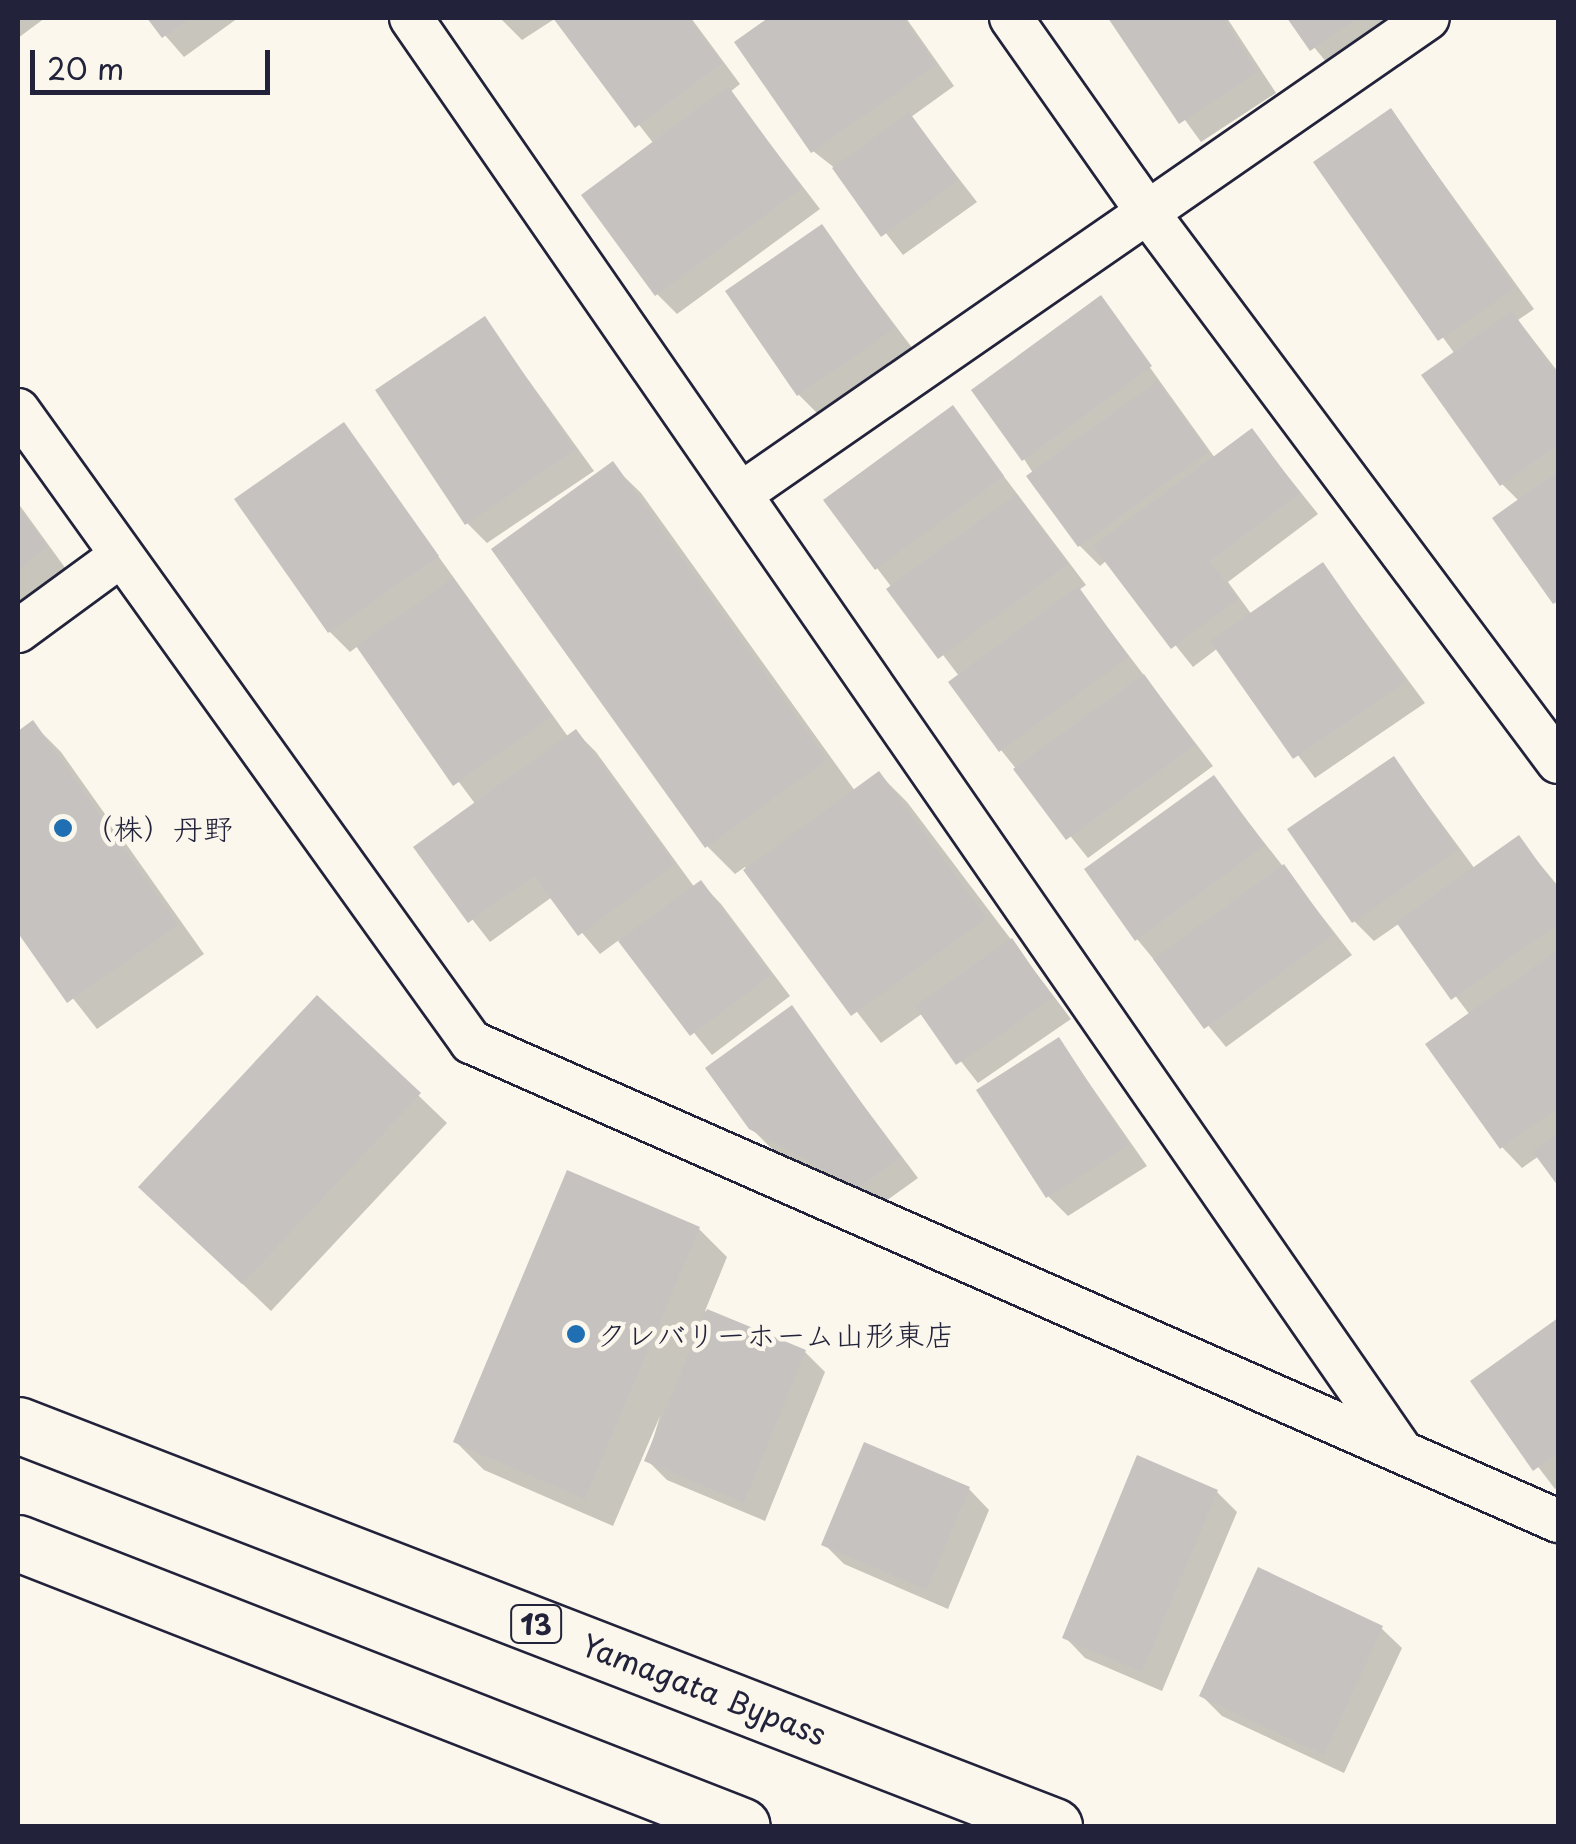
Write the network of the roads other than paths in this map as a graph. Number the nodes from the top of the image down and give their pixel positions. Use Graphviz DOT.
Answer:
graph roads {
  1 [pos="411,18"];
  2 [pos="1011,18"];
  3 [pos="1428,18"];
  4 [pos="1148,213"];
  5 [pos="18,410"];
  6 [pos="742,493"];
  7 [pos="119,557"];
  8 [pos="18,631"];
  9 [pos="1558,762"];
  10 [pos="18,1425"];
  11 [pos="1400,1450"];
  12 [pos="1558,1521"];
  13 [pos="18,1543"];
  14 [pos="742,1826"];
  15 [pos="1054,1826"];
  1 -- 6 [label="lane"];
  2 -- 4 [label="lane"];
  3 -- 4 [label="lane"];
  4 -- 6 [label="lane"];
  4 -- 9 [label="lane"];
  5 -- 7 [label="lane"];
  6 -- 11 [label="lane"];
  7 -- 8 [label="lane"];
  7 -- 11 [label="lane"];
  10 -- 15 [label="highway, Yamagata Bypass / 13"];
  11 -- 12 [label="lane"];
  13 -- 14 [label="highway"];
}
